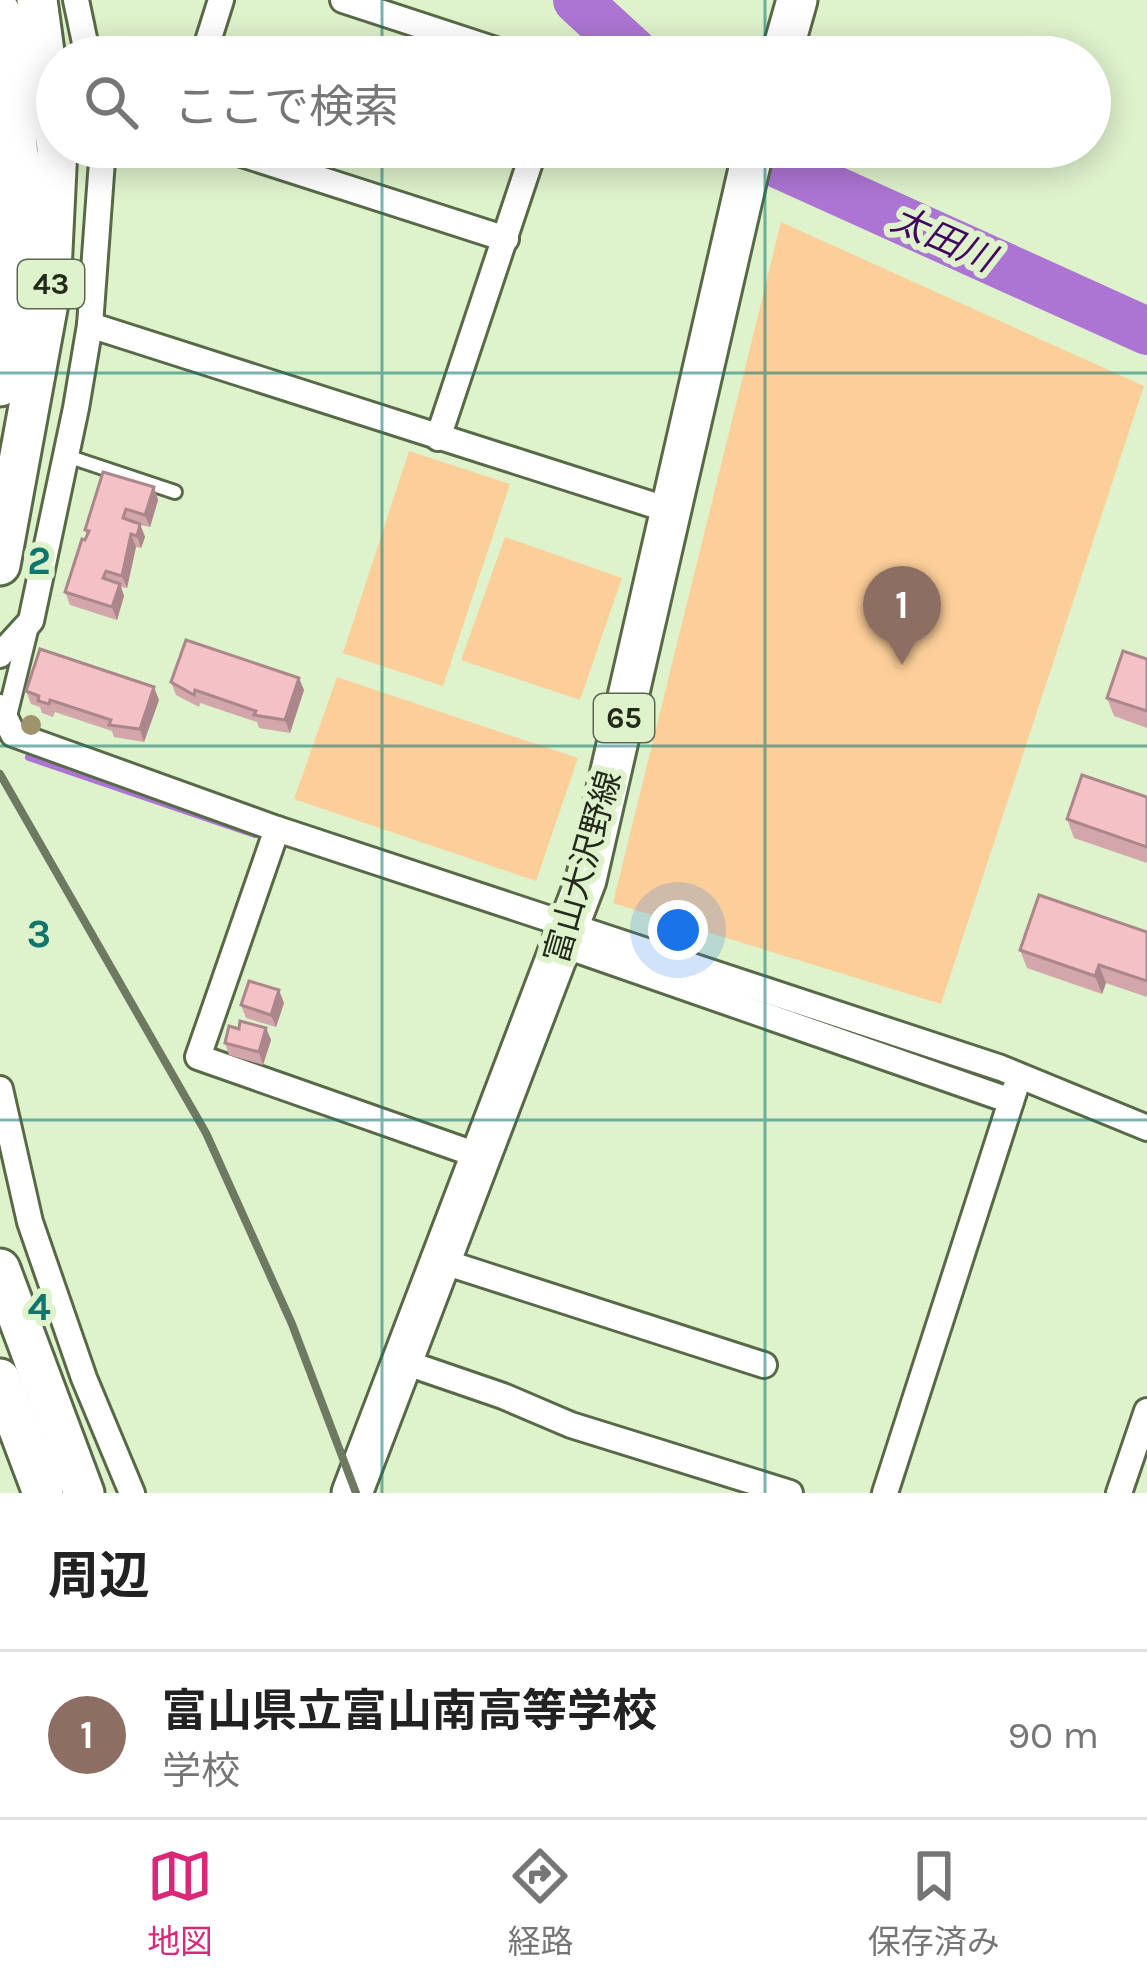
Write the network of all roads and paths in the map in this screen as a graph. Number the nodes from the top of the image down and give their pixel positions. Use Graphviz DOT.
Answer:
graph roads {
  1 [pos="37,0"];
  2 [pos="76,0"];
  3 [pos="221,0"];
  4 [pos="343,0"];
  5 [pos="797,0"];
  6 [pos="0,13"];
  7 [pos="42,36"];
  8 [pos="84,36"];
  9 [pos="209,36"];
  10 [pos="454,36"];
  11 [pos="788,36"];
  12 [pos="56,168"];
  13 [pos="101,168"];
  14 [pos="285,168"];
  15 [pos="528,168"];
  16 [pos="748,168"];
  17 [pos="506,239"];
  18 [pos="90,325"];
  19 [pos="0,386"];
  20 [pos="438,438"];
  21 [pos="66,456"];
  22 [pos="175,492"];
  23 [pos="672,511"];
  24 [pos="0,565"];
  25 [pos="31,621"];
  26 [pos="0,655"];
  27 [pos="3,713"];
  28 [pos="277,829"];
  29 [pos="567,934"];
  30 [pos="1020,1076"];
  31 [pos="0,1089"];
  32 [pos="1011,1101"];
  33 [pos="1147,1127"];
  34 [pos="480,1156"];
  35 [pos="441,1261"];
  36 [pos="0,1269"];
  37 [pos="404,1362"];
  38 [pos="764,1365"];
  39 [pos="0,1379"];
  40 [pos="1147,1411"];
  41 [pos="43,1493"];
  42 [pos="84,1493"];
  43 [pos="132,1493"];
  44 [pos="352,1493"];
  45 [pos="790,1493"];
  46 [pos="885,1493"];
  47 [pos="1119,1493"];
  1 -- 7 [label="main road, 43"];
  2 -- 8 [label="street"];
  3 -- 9 [label="street"];
  4 -- 10 [label="street"];
  5 -- 11 [label="main road"];
  6 -- 19 [label="main road, 43"];
  12 -- 24 [label="main road, 43"];
  13 -- 18 [label="street"];
  14 -- 17 [label="street"];
  15 -- 17 [label="street"];
  16 -- 23 [label="main road, 富山大沢野線 / 65"];
  17 -- 20 [label="street"];
  18 -- 20 [label="street"];
  18 -- 21 [label="street"];
  20 -- 23 [label="street"];
  21 -- 22 [label="lane"];
  21 -- 25 [label="street"];
  23 -- 29 [label="main road, 富山大沢野線 / 65"];
  25 -- 26 [label="street"];
  25 -- 27 [label="street"];
  27 -- 28 [label="street"];
  28 -- 29 [label="street"];
  28 -- 34 [label="street"];
  29 -- 30 [label="street"];
  29 -- 32 [label="street"];
  29 -- 34 [label="main road, 富山大沢野線 / 65"];
  30 -- 32 [label="street"];
  30 -- 33 [label="street"];
  31 -- 43 [label="street"];
  32 -- 46 [label="street"];
  34 -- 35 [label="main road, 富山大沢野線 / 65"];
  35 -- 37 [label="main road, 富山大沢野線 / 65"];
  35 -- 38 [label="street"];
  36 -- 42 [label="main road"];
  37 -- 44 [label="main road, 富山大沢野線 / 65"];
  37 -- 45 [label="street"];
  39 -- 41 [label="main road"];
  40 -- 47 [label="street"];
}
